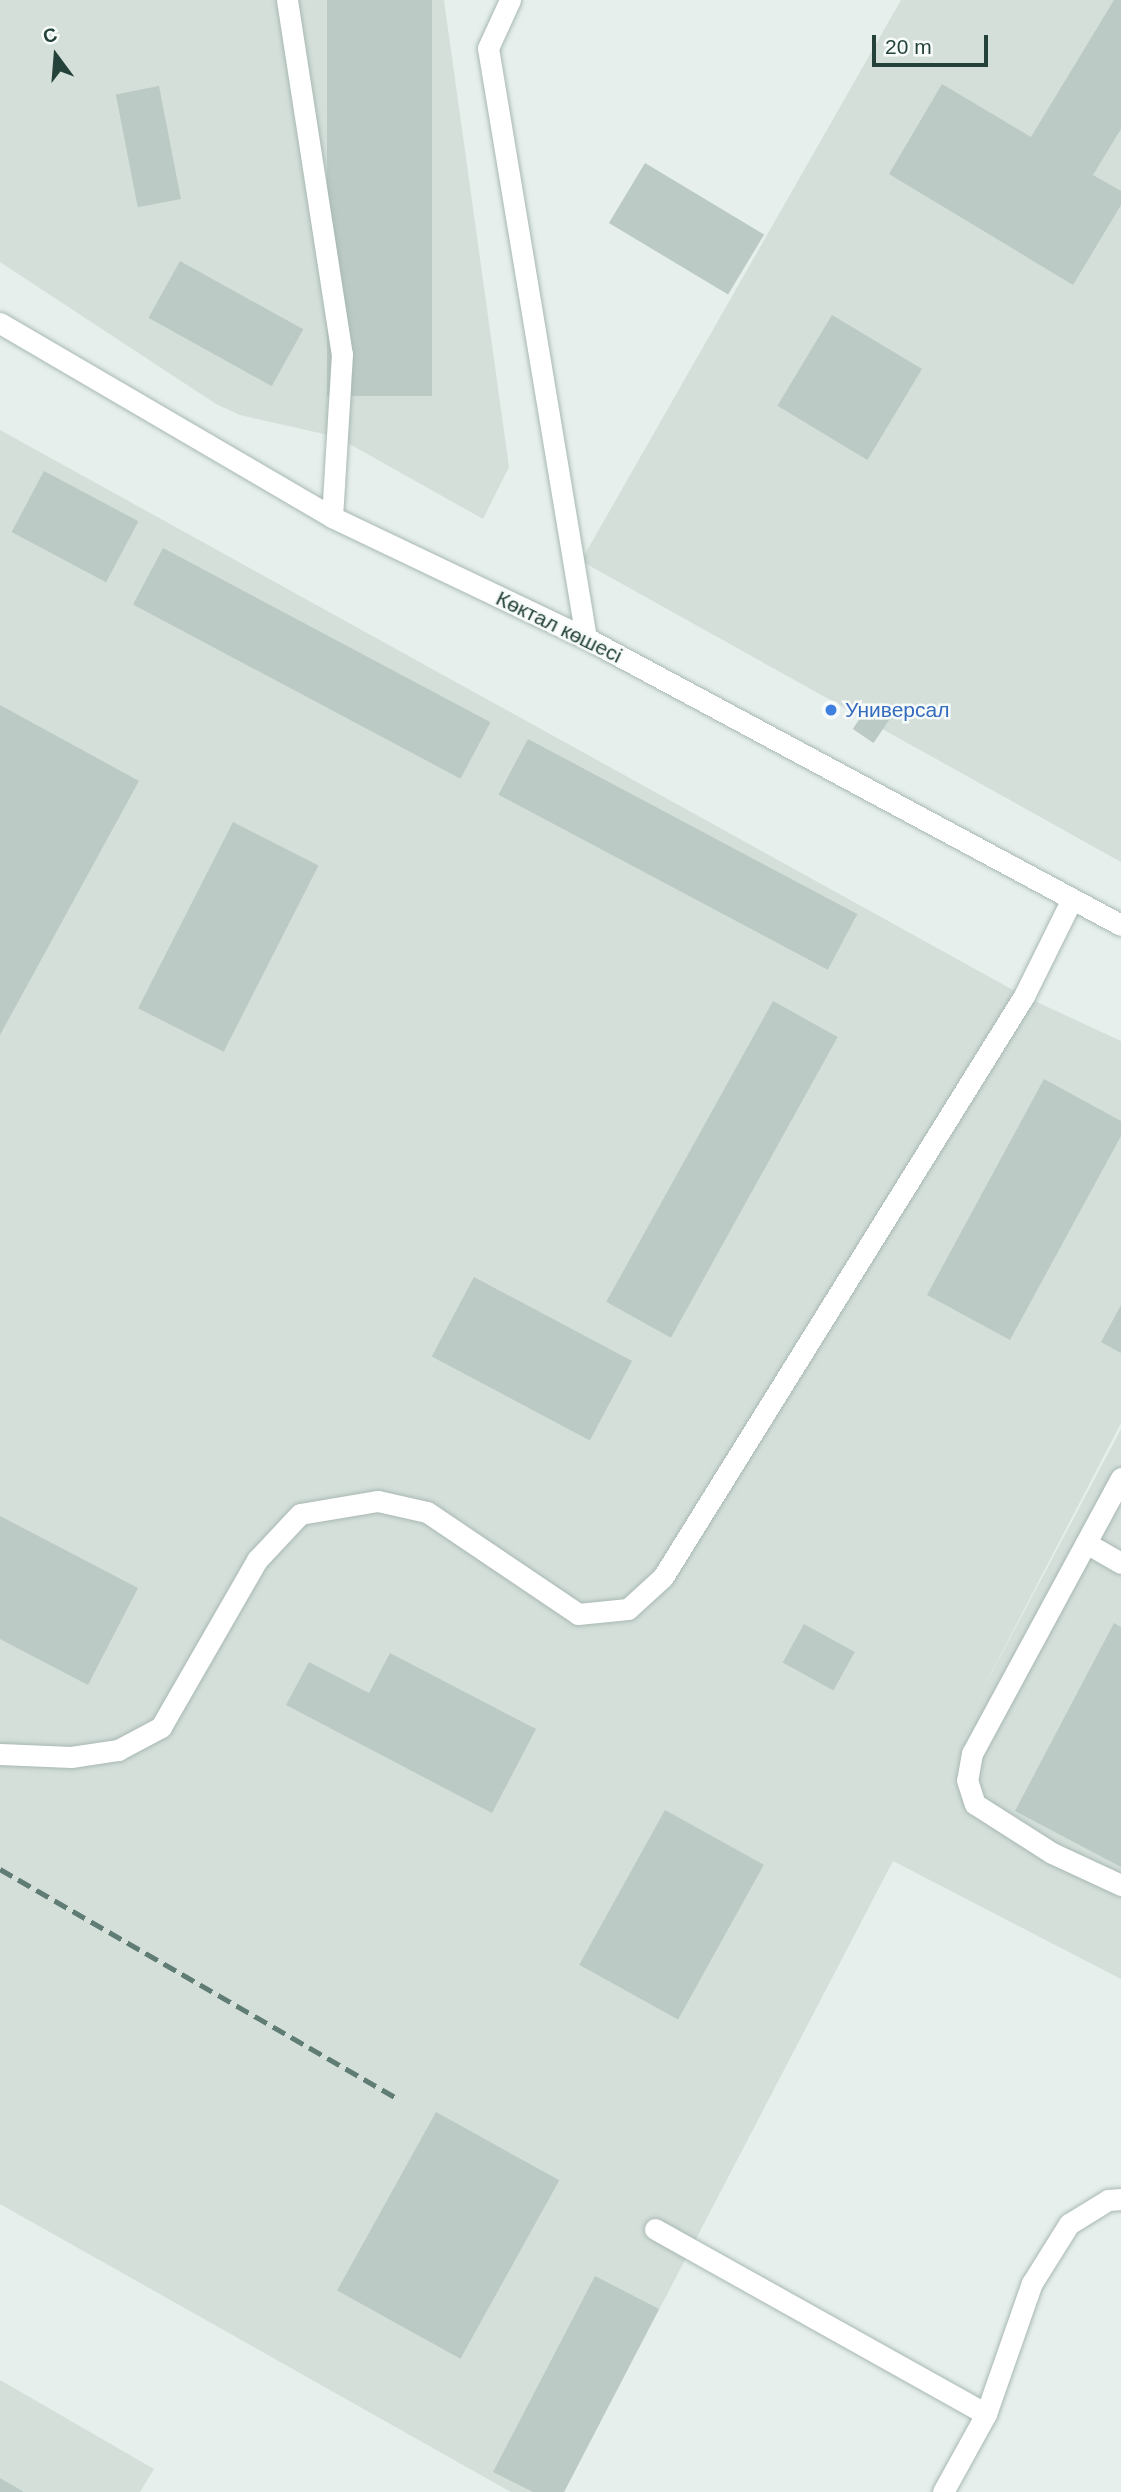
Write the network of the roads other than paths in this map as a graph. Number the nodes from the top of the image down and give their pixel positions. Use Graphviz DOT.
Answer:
graph roads {
  1 [pos="287,0"];
  2 [pos="510,0"];
  3 [pos="0,323"];
  4 [pos="332,517"];
  5 [pos="586,638"];
  6 [pos="1071,901"];
  7 [pos="1121,925"];
  8 [pos="1121,1478"];
  9 [pos="1086,1543"];
  10 [pos="1121,1563"];
  11 [pos="0,1754"];
  12 [pos="1121,1885"];
  13 [pos="1121,2199"];
  14 [pos="655,2229"];
  15 [pos="986,2414"];
  16 [pos="943,2492"];
  1 -- 4 [label="lane"];
  2 -- 5 [label="lane"];
  3 -- 4 [label="lane, Көктал көшесі"];
  4 -- 5 [label="lane, Көктал көшесі"];
  5 -- 6 [label="lane, Көктал көшесі"];
  6 -- 7 [label="lane, Көктал көшесі"];
  6 -- 11 [label="lane"];
  8 -- 9 [label="lane"];
  9 -- 10 [label="lane"];
  9 -- 12 [label="lane"];
  13 -- 15 [label="lane"];
  14 -- 15 [label="lane"];
  15 -- 16 [label="lane"];
}
